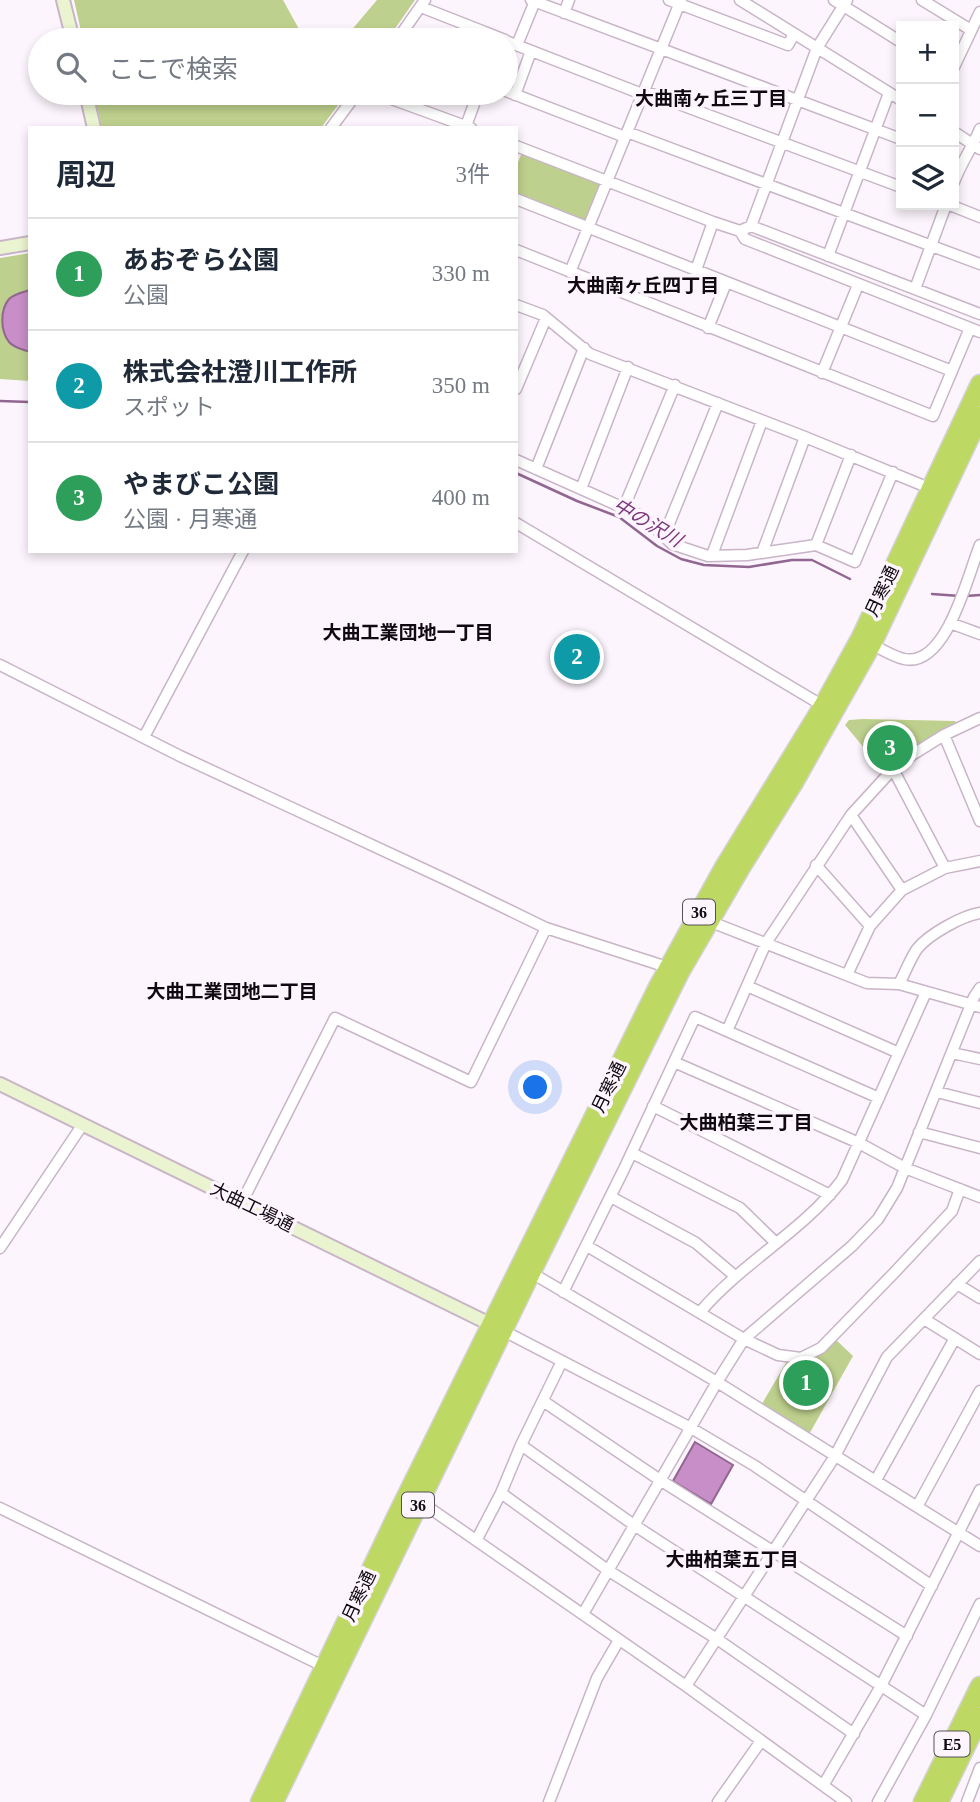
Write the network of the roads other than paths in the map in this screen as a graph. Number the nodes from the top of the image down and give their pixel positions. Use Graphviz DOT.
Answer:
graph roads {
  1 [pos="63,0"];
  2 [pos="569,0"];
  3 [pos="668,0"];
  4 [pos="740,0"];
  5 [pos="922,0"];
  6 [pos="533,1"];
  7 [pos="680,2"];
  8 [pos="841,2"];
  9 [pos="423,4"];
  10 [pos="980,12"];
  11 [pos="564,13"];
  12 [pos="70,28"];
  13 [pos="406,28"];
  14 [pos="478,28"];
  15 [pos="971,30"];
  16 [pos="794,34"];
  17 [pos="896,40"];
  18 [pos="518,42"];
  19 [pos="518,45"];
  20 [pos="817,48"];
  21 [pos="662,50"];
  22 [pos="531,51"];
  23 [pos="959,56"];
  24 [pos="518,77"];
  25 [pos="643,93"];
  26 [pos="889,93"];
  27 [pos="518,96"];
  28 [pos="896,97"];
  29 [pos="799,100"];
  30 [pos="89,105"];
  31 [pos="348,105"];
  32 [pos="408,105"];
  33 [pos="475,105"];
  34 [pos="94,126"];
  35 [pos="333,126"];
  36 [pos="466,126"];
  37 [pos="469,126"];
  38 [pos="876,129"];
  39 [pos="980,129"];
  40 [pos="626,135"];
  41 [pos="959,135"];
  42 [pos="896,137"];
  43 [pos="783,142"];
  44 [pos="518,147"];
  45 [pos="977,147"];
  46 [pos="959,160"];
  47 [pos="860,172"];
  48 [pos="607,181"];
  49 [pos="767,183"];
  50 [pos="896,185"];
  51 [pos="518,200"];
  52 [pos="959,209"];
  53 [pos="946,210"];
  54 [pos="844,213"];
  55 [pos="980,217"];
  56 [pos="713,222"];
  57 [pos="751,226"];
  58 [pos="589,227"];
  59 [pos="740,230"];
  60 [pos="28,243"];
  61 [pos="930,245"];
  62 [pos="0,248"];
  63 [pos="518,251"];
  64 [pos="828,256"];
  65 [pos="980,264"];
  66 [pos="695,270"];
  67 [pos="570,272"];
  68 [pos="726,283"];
  69 [pos="858,285"];
  70 [pos="915,289"];
  71 [pos="518,306"];
  72 [pos="980,314"];
  73 [pos="547,318"];
  74 [pos="708,328"];
  75 [pos="841,328"];
  76 [pos="975,330"];
  77 [pos="584,348"];
  78 [pos="628,368"];
  79 [pos="952,371"];
  80 [pos="822,373"];
  81 [pos="518,384"];
  82 [pos="980,384"];
  83 [pos="675,386"];
  84 [pos="718,403"];
  85 [pos="980,416"];
  86 [pos="762,421"];
  87 [pos="806,437"];
  88 [pos="851,455"];
  89 [pos="518,461"];
  90 [pos="536,469"];
  91 [pos="893,472"];
  92 [pos="581,489"];
  93 [pos="938,491"];
  94 [pos="624,508"];
  95 [pos="518,524"];
  96 [pos="664,536"];
  97 [pos="816,545"];
  98 [pos="980,545"];
  99 [pos="242,553"];
  100 [pos="762,553"];
  101 [pos="712,555"];
  102 [pos="952,618"];
  103 [pos="980,634"];
  104 [pos="867,641"];
  105 [pos="0,665"];
  106 [pos="828,709"];
  107 [pos="980,718"];
  108 [pos="944,735"];
  109 [pos="144,737"];
  110 [pos="894,769"];
  111 [pos="850,815"];
  112 [pos="980,821"];
  113 [pos="980,861"];
  114 [pos="816,865"];
  115 [pos="945,868"];
  116 [pos="902,890"];
  117 [pos="980,913"];
  118 [pos="703,918"];
  119 [pos="870,926"];
  120 [pos="545,929"];
  121 [pos="766,943"];
  122 [pos="674,970"];
  123 [pos="847,975"];
  124 [pos="899,984"];
  125 [pos="747,986"];
  126 [pos="980,988"];
  127 [pos="926,992"];
  128 [pos="975,1007"];
  129 [pos="727,1031"];
  130 [pos="899,1053"];
  131 [pos="951,1053"];
  132 [pos="980,1059"];
  133 [pos="674,1062"];
  134 [pos="0,1084"];
  135 [pos="937,1092"];
  136 [pos="879,1098"];
  137 [pos="980,1103"];
  138 [pos="653,1106"];
  139 [pos="83,1124"];
  140 [pos="919,1132"];
  141 [pos="859,1143"];
  142 [pos="980,1148"];
  143 [pos="632,1153"];
  144 [pos="905,1168"];
  145 [pos="960,1189"];
  146 [pos="831,1195"];
  147 [pos="611,1197"];
  148 [pos="980,1197"];
  149 [pos="242,1202"];
  150 [pos="776,1243"];
  151 [pos="587,1246"];
  152 [pos="0,1248"];
  153 [pos="980,1261"];
  154 [pos="525,1270"];
  155 [pos="735,1276"];
  156 [pos="957,1284"];
  157 [pos="563,1292"];
  158 [pos="980,1298"];
  159 [pos="701,1311"];
  160 [pos="924,1319"];
  161 [pos="498,1328"];
  162 [pos="955,1338"];
  163 [pos="744,1339"];
  164 [pos="980,1354"];
  165 [pos="562,1362"];
  166 [pos="717,1382"];
  167 [pos="980,1391"];
  168 [pos="543,1401"];
  169 [pos="691,1429"];
  170 [pos="521,1445"];
  171 [pos="835,1456"];
  172 [pos="660,1480"];
  173 [pos="876,1480"];
  174 [pos="980,1490"];
  175 [pos="501,1493"];
  176 [pos="414,1497"];
  177 [pos="806,1501"];
  178 [pos="918,1505"];
  179 [pos="0,1508"];
  180 [pos="634,1525"];
  181 [pos="958,1533"];
  182 [pos="477,1539"];
  183 [pos="980,1546"];
  184 [pos="774,1552"];
  185 [pos="609,1571"];
  186 [pos="932,1587"];
  187 [pos="745,1596"];
  188 [pos="980,1604"];
  189 [pos="583,1614"];
  190 [pos="907,1636"];
  191 [pos="717,1639"];
  192 [pos="619,1640"];
  193 [pos="331,1670"];
  194 [pos="686,1686"];
  195 [pos="881,1686"];
  196 [pos="980,1686"];
  197 [pos="926,1715"];
  198 [pos="980,1717"];
  199 [pos="854,1734"];
  200 [pos="761,1741"];
  201 [pos="980,1768"];
  202 [pos="824,1784"];
  203 [pos="842,1801"];
  204 [pos="260,1802"];
  205 [pos="274,1802"];
  206 [pos="549,1802"];
  207 [pos="718,1802"];
  208 [pos="878,1802"];
  209 [pos="923,1802"];
  210 [pos="939,1802"];
  211 [pos="967,1802"];
  1 -- 12 [label="street"];
  2 -- 11 [label="street"];
  3 -- 7 [label="street"];
  4 -- 16 [label="street"];
  5 -- 15 [label="street"];
  6 -- 11 [label="street"];
  6 -- 18 [label="street"];
  7 -- 16 [label="street"];
  7 -- 21 [label="street"];
  8 -- 17 [label="street"];
  8 -- 20 [label="street"];
  9 -- 13 [label="street"];
  9 -- 14 [label="street"];
  10 -- 15 [label="street"];
  11 -- 21 [label="street"];
  15 -- 23 [label="street"];
  16 -- 20 [label="street"];
  19 -- 22 [label="street"];
  20 -- 26 [label="street"];
  20 -- 29 [label="street"];
  21 -- 25 [label="street"];
  21 -- 29 [label="street"];
  22 -- 24 [label="street"];
  22 -- 25 [label="street"];
  25 -- 40 [label="street"];
  25 -- 43 [label="street"];
  26 -- 28 [label="street"];
  26 -- 38 [label="street"];
  27 -- 40 [label="street"];
  29 -- 38 [label="street"];
  29 -- 43 [label="street"];
  30 -- 34 [label="street"];
  31 -- 35 [label="street"];
  32 -- 36 [label="street"];
  33 -- 37 [label="street"];
  38 -- 42 [label="street"];
  38 -- 47 [label="street"];
  39 -- 45 [label="street"];
  40 -- 48 [label="street"];
  40 -- 49 [label="street"];
  41 -- 45 [label="street"];
  43 -- 47 [label="street"];
  43 -- 49 [label="street"];
  44 -- 48 [label="street"];
  45 -- 46 [label="street"];
  47 -- 50 [label="street"];
  47 -- 54 [label="street"];
  48 -- 56 [label="street"];
  48 -- 58 [label="street"];
  49 -- 54 [label="street"];
  49 -- 57 [label="street"];
  51 -- 58 [label="street"];
  52 -- 55 [label="street"];
  53 -- 61 [label="street"];
  54 -- 61 [label="street"];
  54 -- 64 [label="street"];
  56 -- 59 [label="street"];
  56 -- 66 [label="street"];
  57 -- 59 [label="street"];
  57 -- 64 [label="street"];
  58 -- 66 [label="street"];
  58 -- 67 [label="street"];
  59 -- 69 [label="street"];
  60 -- 62 [label="street"];
  61 -- 65 [label="street"];
  61 -- 70 [label="street"];
  63 -- 67 [label="street"];
  64 -- 70 [label="street"];
  66 -- 68 [label="street"];
  67 -- 74 [label="street"];
  68 -- 74 [label="street"];
  68 -- 75 [label="street"];
  69 -- 75 [label="street"];
  69 -- 76 [label="street"];
  70 -- 72 [label="street"];
  71 -- 73 [label="street"];
  73 -- 77 [label="street"];
  73 -- 81 [label="street"];
  74 -- 80 [label="street"];
  75 -- 79 [label="street"];
  75 -- 80 [label="street"];
  76 -- 79 [label="street"];
  77 -- 78 [label="street"];
  77 -- 90 [label="street"];
  78 -- 83 [label="street"];
  78 -- 92 [label="street"];
  79 -- 80 [label="street"];
  82 -- 93 [label="highway, 月寒通 / 36"];
  83 -- 84 [label="street"];
  83 -- 94 [label="street"];
  84 -- 86 [label="street"];
  84 -- 96 [label="street"];
  85 -- 93 [label="highway, 月寒通 / 36"];
  86 -- 87 [label="street"];
  86 -- 101 [label="street"];
  87 -- 88 [label="street"];
  87 -- 100 [label="street"];
  88 -- 91 [label="street"];
  88 -- 97 [label="street"];
  89 -- 90 [label="street"];
  90 -- 92 [label="street"];
  91 -- 93 [label="street"];
  91 -- 97 [label="street"];
  92 -- 94 [label="street"];
  93 -- 104 [label="highway, 月寒通 / 36"];
  94 -- 96 [label="street"];
  95 -- 106 [label="street"];
  96 -- 101 [label="street"];
  97 -- 100 [label="street"];
  98 -- 102 [label="street"];
  99 -- 109 [label="street"];
  100 -- 101 [label="street"];
  102 -- 103 [label="street"];
  102 -- 104 [label="street"];
  104 -- 106 [label="highway, 月寒通 / 36"];
  105 -- 109 [label="street"];
  106 -- 118 [label="highway, 月寒通 / 36"];
  107 -- 108 [label="street"];
  108 -- 110 [label="street"];
  108 -- 112 [label="street"];
  109 -- 120 [label="street"];
  110 -- 111 [label="street"];
  110 -- 115 [label="street"];
  111 -- 114 [label="street"];
  111 -- 116 [label="street"];
  113 -- 115 [label="street"];
  114 -- 119 [label="street"];
  114 -- 121 [label="street"];
  115 -- 116 [label="street"];
  116 -- 119 [label="street"];
  117 -- 124 [label="street"];
  118 -- 121 [label="street"];
  118 -- 122 [label="highway, 月寒通 / 36"];
  119 -- 123 [label="street"];
  120 -- 122 [label="street"];
  120 -- 149 [label="street"];
  121 -- 123 [label="street"];
  121 -- 125 [label="street"];
  122 -- 154 [label="highway, 月寒通 / 36"];
  123 -- 124 [label="street"];
  124 -- 127 [label="street"];
  125 -- 129 [label="street"];
  125 -- 130 [label="street"];
  126 -- 128 [label="street"];
  127 -- 128 [label="street"];
  127 -- 130 [label="street"];
  128 -- 131 [label="street"];
  129 -- 133 [label="street"];
  129 -- 136 [label="street"];
  130 -- 136 [label="street"];
  131 -- 132 [label="street"];
  131 -- 135 [label="street"];
  133 -- 138 [label="street"];
  133 -- 141 [label="street"];
  134 -- 139 [label="street, 大曲工場通"];
  135 -- 137 [label="street"];
  135 -- 140 [label="street"];
  136 -- 141 [label="street"];
  138 -- 143 [label="street"];
  138 -- 146 [label="street"];
  139 -- 149 [label="street, 大曲工場通"];
  139 -- 152 [label="street"];
  140 -- 142 [label="street"];
  140 -- 144 [label="street"];
  141 -- 144 [label="street"];
  141 -- 146 [label="street"];
  143 -- 147 [label="street"];
  143 -- 150 [label="street"];
  144 -- 145 [label="street"];
  144 -- 163 [label="street"];
  145 -- 148 [label="street"];
  145 -- 163 [label="street"];
  146 -- 150 [label="street"];
  147 -- 151 [label="street"];
  147 -- 155 [label="street"];
  149 -- 161 [label="street, 大曲工場通"];
  150 -- 155 [label="street"];
  151 -- 157 [label="street"];
  151 -- 159 [label="street"];
  153 -- 156 [label="street"];
  154 -- 157 [label="street"];
  154 -- 161 [label="highway, 月寒通 / 36"];
  155 -- 159 [label="street"];
  156 -- 158 [label="street"];
  156 -- 160 [label="street"];
  157 -- 166 [label="street"];
  159 -- 163 [label="street"];
  160 -- 162 [label="street"];
  160 -- 171 [label="street"];
  161 -- 165 [label="street"];
  161 -- 176 [label="highway, 月寒通 / 36"];
  162 -- 164 [label="street"];
  162 -- 173 [label="street"];
  163 -- 166 [label="street"];
  165 -- 168 [label="street"];
  165 -- 169 [label="street"];
  166 -- 169 [label="street"];
  166 -- 171 [label="street"];
  167 -- 178 [label="street"];
  168 -- 170 [label="street"];
  168 -- 172 [label="street"];
  169 -- 172 [label="street"];
  169 -- 177 [label="street"];
  170 -- 175 [label="street"];
  170 -- 180 [label="street"];
  171 -- 173 [label="street"];
  171 -- 177 [label="street"];
  172 -- 180 [label="street"];
  172 -- 184 [label="street"];
  173 -- 178 [label="street"];
  174 -- 181 [label="street"];
  175 -- 182 [label="street"];
  175 -- 185 [label="street"];
  176 -- 182 [label="street"];
  176 -- 193 [label="highway, 月寒通 / 36"];
  177 -- 184 [label="street"];
  177 -- 186 [label="street"];
  178 -- 181 [label="street"];
  179 -- 193 [label="street"];
  180 -- 185 [label="street"];
  180 -- 187 [label="street"];
  181 -- 183 [label="street"];
  181 -- 186 [label="street"];
  182 -- 189 [label="street"];
  184 -- 187 [label="street"];
  184 -- 190 [label="street"];
  185 -- 189 [label="street"];
  185 -- 191 [label="street"];
  186 -- 190 [label="street"];
  187 -- 191 [label="street"];
  187 -- 195 [label="street"];
  188 -- 197 [label="street"];
  189 -- 192 [label="street"];
  190 -- 195 [label="street"];
  191 -- 194 [label="street"];
  191 -- 199 [label="street"];
  192 -- 194 [label="street"];
  192 -- 206 [label="street"];
  193 -- 204 [label="highway, 月寒通 / 36"];
  193 -- 205 [label="highway, 月寒通 / 36"];
  194 -- 200 [label="street"];
  195 -- 197 [label="street"];
  195 -- 199 [label="street"];
  196 -- 209 [label="highway, E5"];
  197 -- 208 [label="street"];
  198 -- 210 [label="highway, E5"];
  199 -- 202 [label="street"];
  200 -- 202 [label="street"];
  200 -- 207 [label="street"];
  201 -- 211 [label="street"];
  202 -- 203 [label="street"];
}
